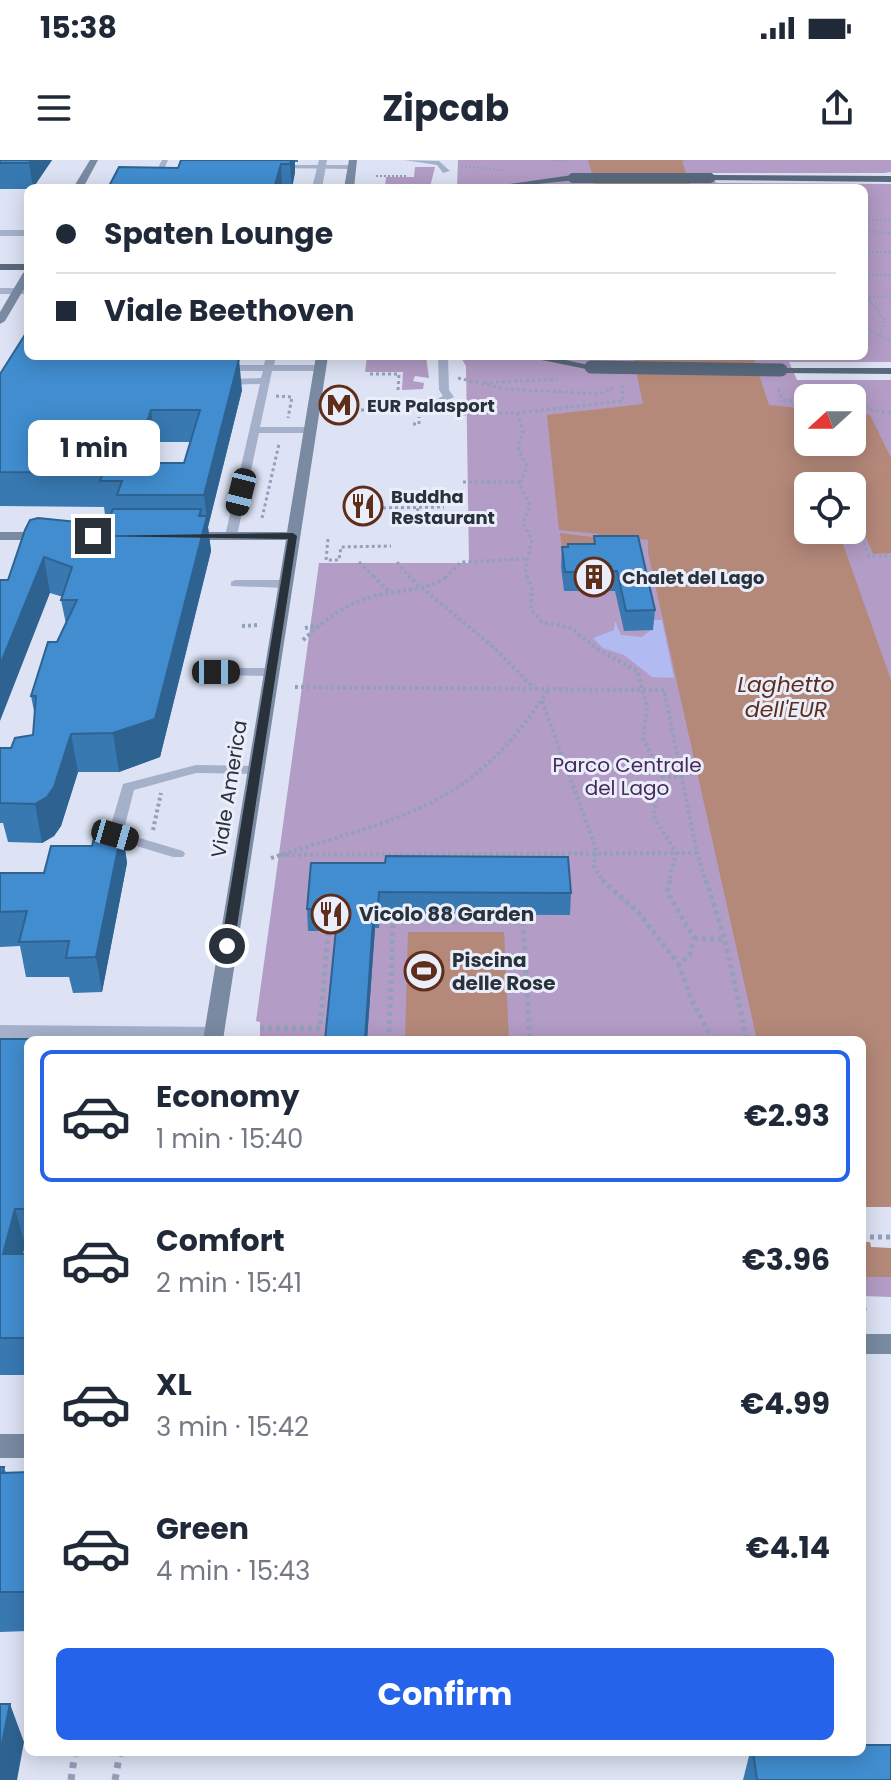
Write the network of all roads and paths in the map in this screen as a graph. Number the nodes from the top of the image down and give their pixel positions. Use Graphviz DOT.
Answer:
graph roads {
  1 [pos="94,160"];
  2 [pos="165,160"];
  3 [pos="407,160"];
  4 [pos="448,160"];
  5 [pos="422,161"];
  6 [pos="438,162"];
  7 [pos="322,163"];
  8 [pos="353,163"];
  9 [pos="456,165"];
  10 [pos="264,167"];
  11 [pos="446,171"];
  12 [pos="514,171"];
  13 [pos="376,176"];
  14 [pos="386,176"];
  15 [pos="891,179"];
  16 [pos="446,181"];
  17 [pos="80,184"];
  18 [pos="168,184"];
  19 [pos="318,184"];
  20 [pos="350,184"];
  21 [pos="531,184"];
  22 [pos="868,219"];
  23 [pos="891,221"];
  24 [pos="868,231"];
  25 [pos="0,233"];
  26 [pos="24,233"];
  27 [pos="891,233"];
  28 [pos="868,252"];
  29 [pos="891,252"];
  30 [pos="0,255"];
  31 [pos="24,255"];
  32 [pos="0,267"];
  33 [pos="24,270"];
  34 [pos="868,275"];
  35 [pos="891,275"];
  36 [pos="0,291"];
  37 [pos="22,291"];
  38 [pos="891,296"];
  39 [pos="891,318"];
  40 [pos="885,320"];
  41 [pos="0,321"];
  42 [pos="868,328"];
  43 [pos="880,336"];
  44 [pos="891,341"];
  45 [pos="443,360"];
  46 [pos="551,360"];
  47 [pos="321,362"];
  48 [pos="269,371"];
  49 [pos="891,371"];
  50 [pos="370,374"];
  51 [pos="783,376"];
  52 [pos="445,377"];
  53 [pos="566,380"];
  54 [pos="621,381"];
  55 [pos="481,383"];
  56 [pos="622,388"];
  57 [pos="398,390"];
  58 [pos="439,401"];
  59 [pos="794,401"];
  60 [pos="866,406"];
  61 [pos="866,409"];
  62 [pos="870,409"];
  63 [pos="361,410"];
  64 [pos="367,410"];
  65 [pos="891,412"];
  66 [pos="517,413"];
  67 [pos="463,414"];
  68 [pos="419,417"];
  69 [pos="287,424"];
  70 [pos="413,424"];
  71 [pos="256,430"];
  72 [pos="309,430"];
  73 [pos="270,438"];
  74 [pos="463,482"];
  75 [pos="520,482"];
  76 [pos="418,507"];
  77 [pos="444,507"];
  78 [pos="377,508"];
  79 [pos="410,516"];
  80 [pos="254,518"];
  81 [pos="0,536"];
  82 [pos="62,536"];
  83 [pos="170,536"];
  84 [pos="231,536"];
  85 [pos="293,536"];
  86 [pos="328,539"];
  87 [pos="864,544"];
  88 [pos="391,546"];
  89 [pos="891,556"];
  90 [pos="526,559"];
  91 [pos="359,562"];
  92 [pos="397,562"];
  93 [pos="235,584"];
  94 [pos="285,584"];
  95 [pos="417,587"];
  96 [pos="389,592"];
  97 [pos="319,625"];
  98 [pos="242,626"];
  99 [pos="257,627"];
  100 [pos="305,628"];
  101 [pos="303,640"];
  102 [pos="216,672"];
  103 [pos="271,672"];
  104 [pos="661,680"];
  105 [pos="295,687"];
  106 [pos="535,688"];
  107 [pos="549,689"];
  108 [pos="644,689"];
  109 [pos="664,690"];
  110 [pos="542,701"];
  111 [pos="255,770"];
  112 [pos="662,777"];
  113 [pos="682,777"];
  114 [pos="163,784"];
  115 [pos="152,835"];
  116 [pos="676,853"];
  117 [pos="697,853"];
  118 [pos="178,854"];
  119 [pos="280,855"];
  120 [pos="297,855"];
  121 [pos="564,856"];
  122 [pos="593,856"];
  123 [pos="271,858"];
  124 [pos="565,864"];
  125 [pos="297,865"];
  126 [pos="328,934"];
  127 [pos="694,938"];
  128 [pos="725,940"];
  129 [pos="679,965"];
  130 [pos="260,1028"];
  131 [pos="0,1032"];
  132 [pos="171,1036"];
  133 [pos="214,1036"];
  134 [pos="389,1036"];
  135 [pos="530,1036"];
  136 [pos="711,1036"];
  137 [pos="746,1036"];
  138 [pos="866,1237"];
  139 [pos="891,1237"];
  140 [pos="866,1344"];
  141 [pos="891,1344"];
  142 [pos="0,1446"];
  143 [pos="24,1446"];
  144 [pos="74,1756"];
  145 [pos="119,1756"];
  146 [pos="71,1780"];
  147 [pos="115,1780"];
  1 -- 17 [label="street"];
  2 -- 18 [label="lane"];
  3 -- 5 [label="lane"];
  4 -- 11 [label="lane"];
  5 -- 6 [label="lane"];
  6 -- 11 [label="lane"];
  7 -- 8 [label="lane"];
  7 -- 10 [label="lane"];
  7 -- 19 [label="street"];
  8 -- 20 [label="street"];
  9 -- 12 [label="path"];
  11 -- 16 [label="lane"];
  13 -- 14 [label="path"];
  15 -- 21 [label="main road, bridge"];
  22 -- 23 [label="path"];
  24 -- 27 [label="path"];
  25 -- 26 [label="street"];
  28 -- 29 [label="path"];
  30 -- 31 [label="main road"];
  32 -- 33 [label="main road"];
  34 -- 35 [label="path"];
  36 -- 37 [label="street"];
  37 -- 41 [label="street"];
  38 -- 40 [label="path"];
  39 -- 40 [label="path"];
  40 -- 43 [label="path"];
  42 -- 43 [label="path"];
  43 -- 44 [label="path"];
  45 -- 52 [label="lane"];
  46 -- 51 [label="main road, bridge"];
  47 -- 48 [label="lane"];
  47 -- 72 [label="street, Viale America"];
  48 -- 48 [label="lane"];
  48 -- 69 [label="path"];
  48 -- 71 [label="lane"];
  49 -- 51 [label="main road"];
  50 -- 57 [label="path"];
  51 -- 59 [label="path"];
  52 -- 55 [label="path"];
  52 -- 58 [label="lane"];
  53 -- 55 [label="path"];
  54 -- 56 [label="path"];
  55 -- 56 [label="path"];
  56 -- 66 [label="path"];
  60 -- 62 [label="path"];
  61 -- 62 [label="path"];
  62 -- 65 [label="path"];
  63 -- 64 [label="path"];
  66 -- 67 [label="path"];
  66 -- 75 [label="path"];
  68 -- 70 [label="path"];
  71 -- 72 [label="lane"];
  71 -- 84 [label="lane"];
  72 -- 85 [label="street, Viale America"];
  73 -- 80 [label="path"];
  74 -- 75 [label="path"];
  75 -- 90 [label="path"];
  76 -- 77 [label="path"];
  76 -- 78 [label="path"];
  76 -- 79 [label="path"];
  81 -- 82 [label="street"];
  83 -- 84 [label="street"];
  84 -- 85 [label="street"];
  85 -- 94 [label="street, Viale America"];
  86 -- 88 [label="path"];
  87 -- 89 [label="path"];
  90 -- 95 [label="path"];
  90 -- 108 [label="path"];
  91 -- 96 [label="path"];
  92 -- 95 [label="path"];
  93 -- 94 [label="lane"];
  94 -- 103 [label="street, Viale America"];
  95 -- 96 [label="path"];
  95 -- 106 [label="path"];
  96 -- 97 [label="path"];
  97 -- 100 [label="path"];
  97 -- 101 [label="path"];
  98 -- 99 [label="path"];
  102 -- 103 [label="lane"];
  103 -- 111 [label="street, Viale America"];
  104 -- 109 [label="path"];
  105 -- 106 [label="path"];
  106 -- 107 [label="path"];
  107 -- 108 [label="path"];
  107 -- 110 [label="path"];
  108 -- 109 [label="path"];
  108 -- 112 [label="path"];
  109 -- 113 [label="path"];
  110 -- 119 [label="path"];
  110 -- 122 [label="path"];
  111 -- 118 [label="lane"];
  111 -- 133 [label="street, Viale America"];
  112 -- 113 [label="path"];
  112 -- 116 [label="path"];
  113 -- 117 [label="path"];
  114 -- 115 [label="path"];
  116 -- 117 [label="path"];
  116 -- 122 [label="path"];
  116 -- 127 [label="path"];
  117 -- 128 [label="path"];
  119 -- 120 [label="path"];
  119 -- 123 [label="path"];
  120 -- 121 [label="path"];
  120 -- 125 [label="path"];
  121 -- 122 [label="path"];
  121 -- 124 [label="path"];
  122 -- 129 [label="path"];
  126 -- 130 [label="path"];
  127 -- 128 [label="path"];
  127 -- 129 [label="path"];
  128 -- 137 [label="path"];
  129 -- 136 [label="path"];
  131 -- 132 [label="street"];
  134 -- 135 [label="path"];
  138 -- 139 [label="path"];
  140 -- 141 [label="street"];
  142 -- 143 [label="street"];
  144 -- 146 [label="path"];
  145 -- 147 [label="path"];
}
